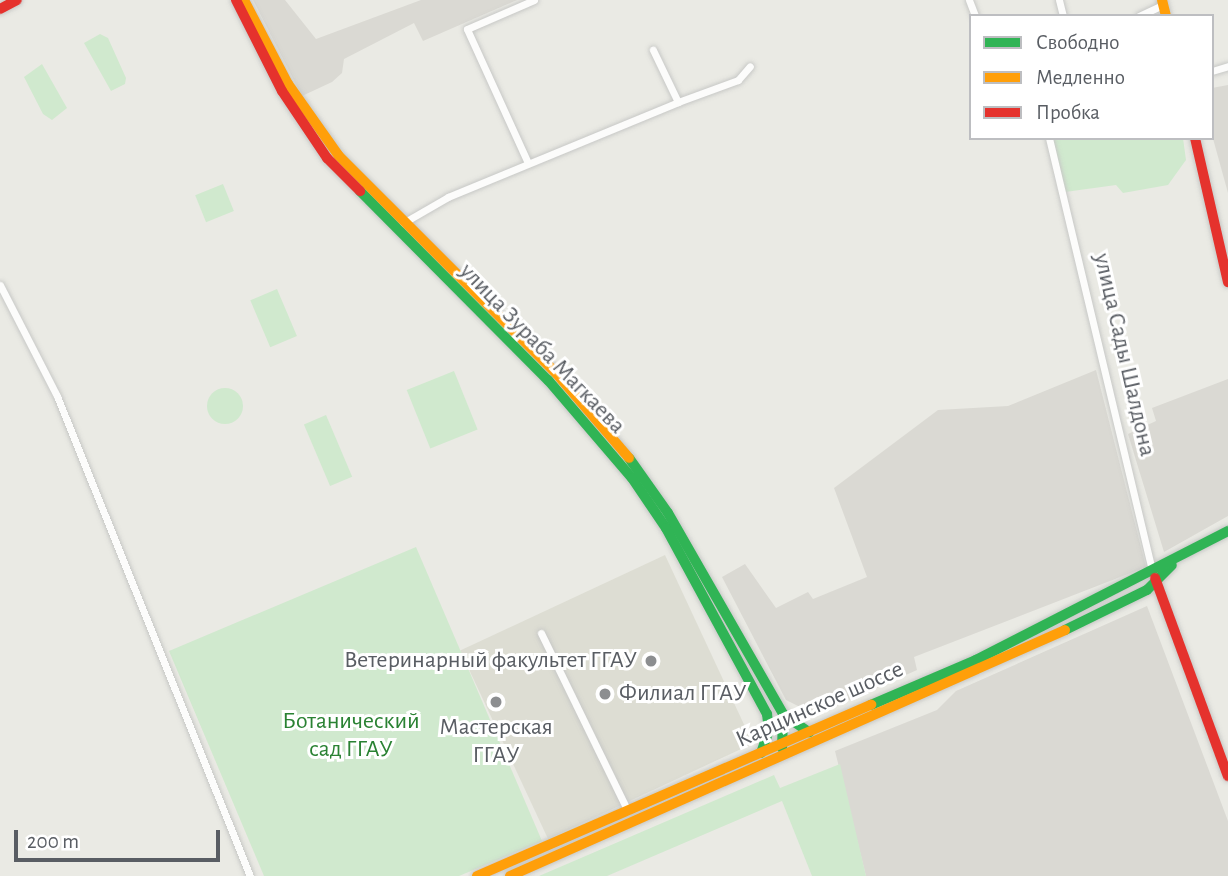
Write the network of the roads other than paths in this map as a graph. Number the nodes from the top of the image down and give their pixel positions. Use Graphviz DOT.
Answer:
graph roads {
  1 [pos="17,0"];
  2 [pos="236,0"];
  3 [pos="244,0"];
  4 [pos="534,0"];
  5 [pos="1163,2"];
  6 [pos="0,9"];
  7 [pos="1142,14"];
  8 [pos="653,50"];
  9 [pos="750,66"];
  10 [pos="678,102"];
  11 [pos="1049,140"];
  12 [pos="1195,140"];
  13 [pos="528,163"];
  14 [pos="403,223"];
  15 [pos="1228,282"];
  16 [pos="0,285"];
  17 [pos="552,376"];
  18 [pos="1228,531"];
  19 [pos="1175,562"];
  20 [pos="1152,571"];
  21 [pos="1156,583"];
  22 [pos="541,633"];
  23 [pos="783,714"];
  24 [pos="769,719"];
  25 [pos="809,732"];
  26 [pos="783,744"];
  27 [pos="798,749"];
  28 [pos="761,753"];
  29 [pos="772,761"];
  30 [pos="1228,776"];
  31 [pos="628,811"];
  32 [pos="250,876"];
  33 [pos="477,876"];
  34 [pos="510,876"];
  1 -- 6 [label="main road"];
  2 -- 17 [label="main road, улица Зураба Магкаева"];
  3 -- 14 [label="main road, улица Зураба Магкаева"];
  4 -- 13 [label="street"];
  5 -- 7 [label="street"];
  8 -- 10 [label="street"];
  9 -- 10 [label="street"];
  10 -- 13 [label="street"];
  11 -- 20 [label="street, улица Сады Шалдона"];
  12 -- 15 [label="main road"];
  13 -- 14 [label="street"];
  14 -- 17 [label="main road, улица Зураба Магкаева"];
  16 -- 32 [label="street"];
  17 -- 23 [label="main road, улица Зураба Магкаева"];
  17 -- 24 [label="main road, улица Зураба Магкаева"];
  18 -- 19 [label="main road, Карцинское шоссе"];
  19 -- 20 [label="main road, Карцинское шоссе"];
  19 -- 21 [label="main road, Карцинское шоссе"];
  20 -- 21 [label="main road, улица Сады Шалдона"];
  20 -- 25 [label="main road, Карцинское шоссе"];
  21 -- 27 [label="main road, Карцинское шоссе"];
  21 -- 30 [label="main road, улица Сады Шалдона"];
  22 -- 31 [label="street"];
  23 -- 25 [label="main road, улица Зураба Магкаева"];
  23 -- 26 [label="main road"];
  24 -- 26 [label="main road, улица Зураба Магкаева"];
  24 -- 28 [label="main road"];
  25 -- 26 [label="main road, Карцинское шоссе"];
  26 -- 27 [label="main road"];
  26 -- 28 [label="main road, Карцинское шоссе"];
  26 -- 29 [label="main road"];
  27 -- 29 [label="main road, Карцинское шоссе"];
  28 -- 31 [label="main road, Карцинское шоссе"];
  29 -- 34 [label="main road, Карцинское шоссе"];
  31 -- 33 [label="main road, Карцинское шоссе"];
}
